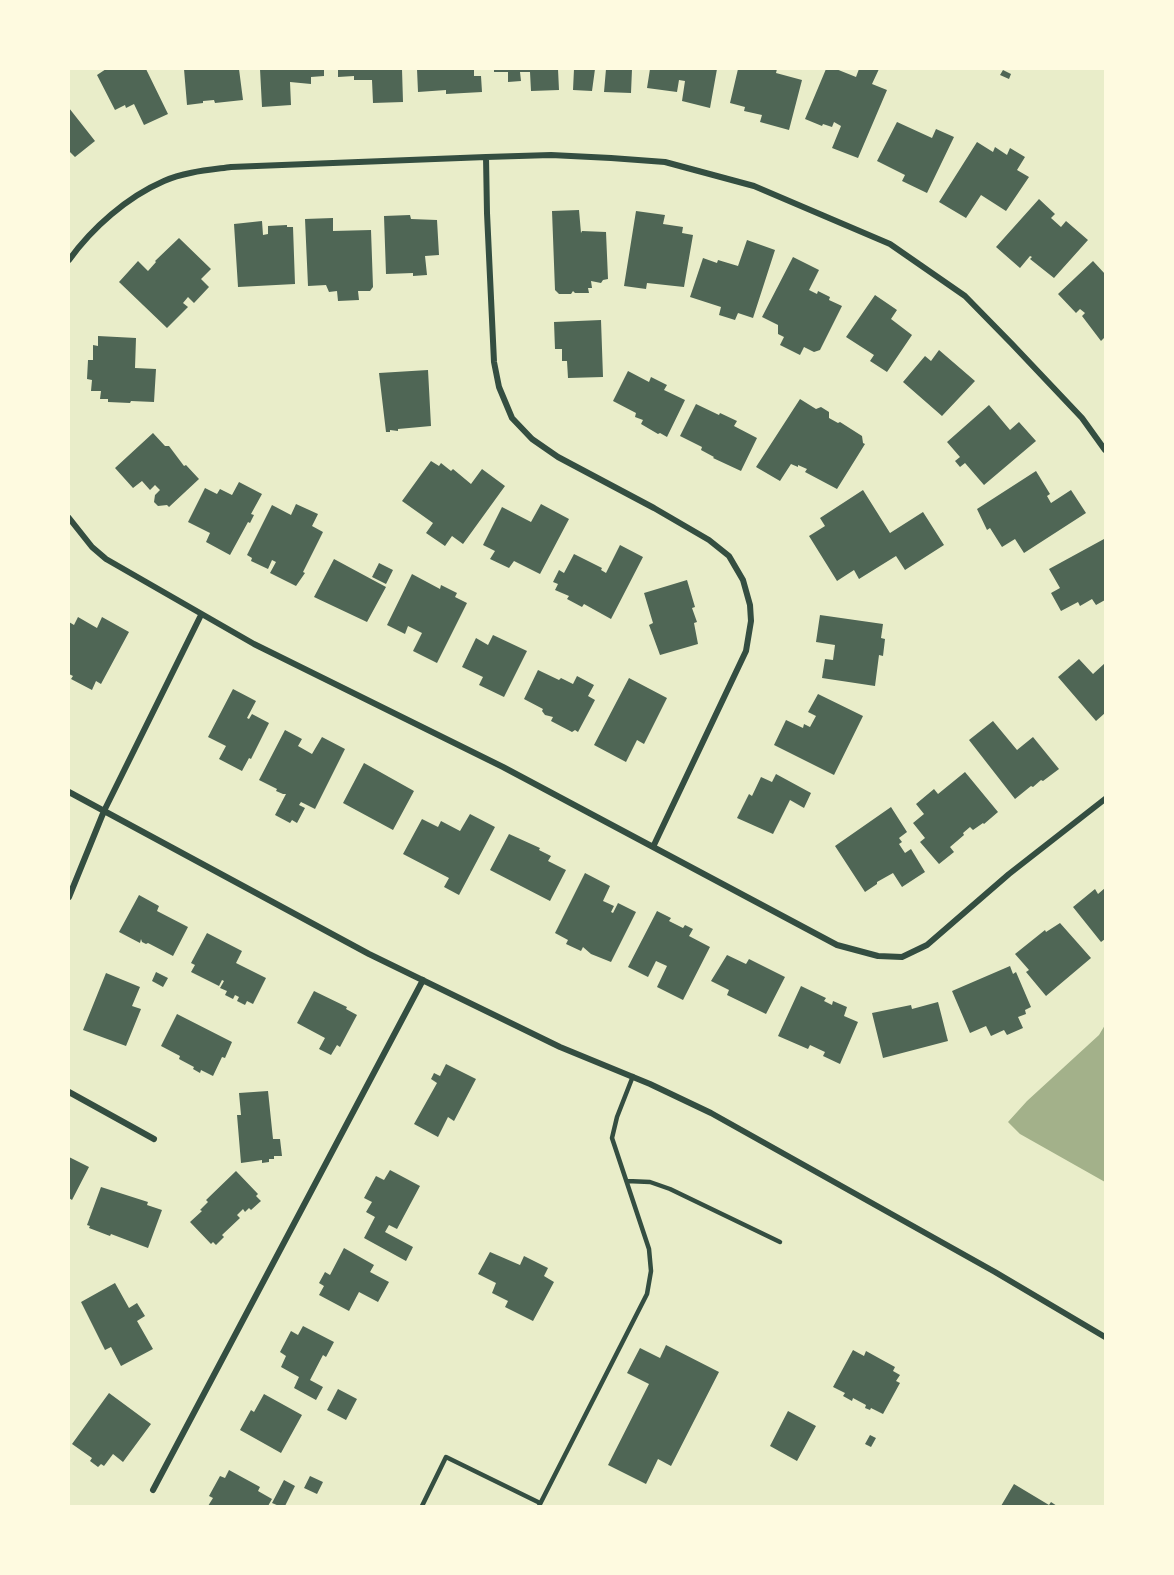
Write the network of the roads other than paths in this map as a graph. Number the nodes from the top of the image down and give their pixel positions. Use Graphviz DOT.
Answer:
graph roads {
  1 [pos="486,157"];
  2 [pos="69,260"];
  3 [pos="1105,450"];
  4 [pos="69,518"];
  5 [pos="201,615"];
  6 [pos="69,792"];
  7 [pos="1105,800"];
  8 [pos="104,811"];
  9 [pos="653,847"];
  10 [pos="69,897"];
  11 [pos="423,980"];
  12 [pos="633,1076"];
  13 [pos="69,1092"];
  14 [pos="154,1139"];
  15 [pos="627,1180"];
  16 [pos="780,1242"];
  17 [pos="1105,1337"];
  18 [pos="153,1490"];
  19 [pos="539,1505"];
  20 [pos="422,1506"];
  1 -- 2 [label="street"];
  1 -- 3 [label="street"];
  1 -- 9 [label="street"];
  4 -- 5 [label="street"];
  5 -- 8 [label="street"];
  5 -- 9 [label="street"];
  6 -- 8 [label="street"];
  7 -- 9 [label="street"];
  8 -- 10 [label="street"];
  8 -- 11 [label="street"];
  11 -- 12 [label="street"];
  11 -- 18 [label="street"];
  12 -- 15 [label="lane"];
  12 -- 17 [label="street"];
  13 -- 14 [label="street"];
  15 -- 16 [label="lane"];
  15 -- 19 [label="lane"];
  19 -- 20 [label="lane"];
}
